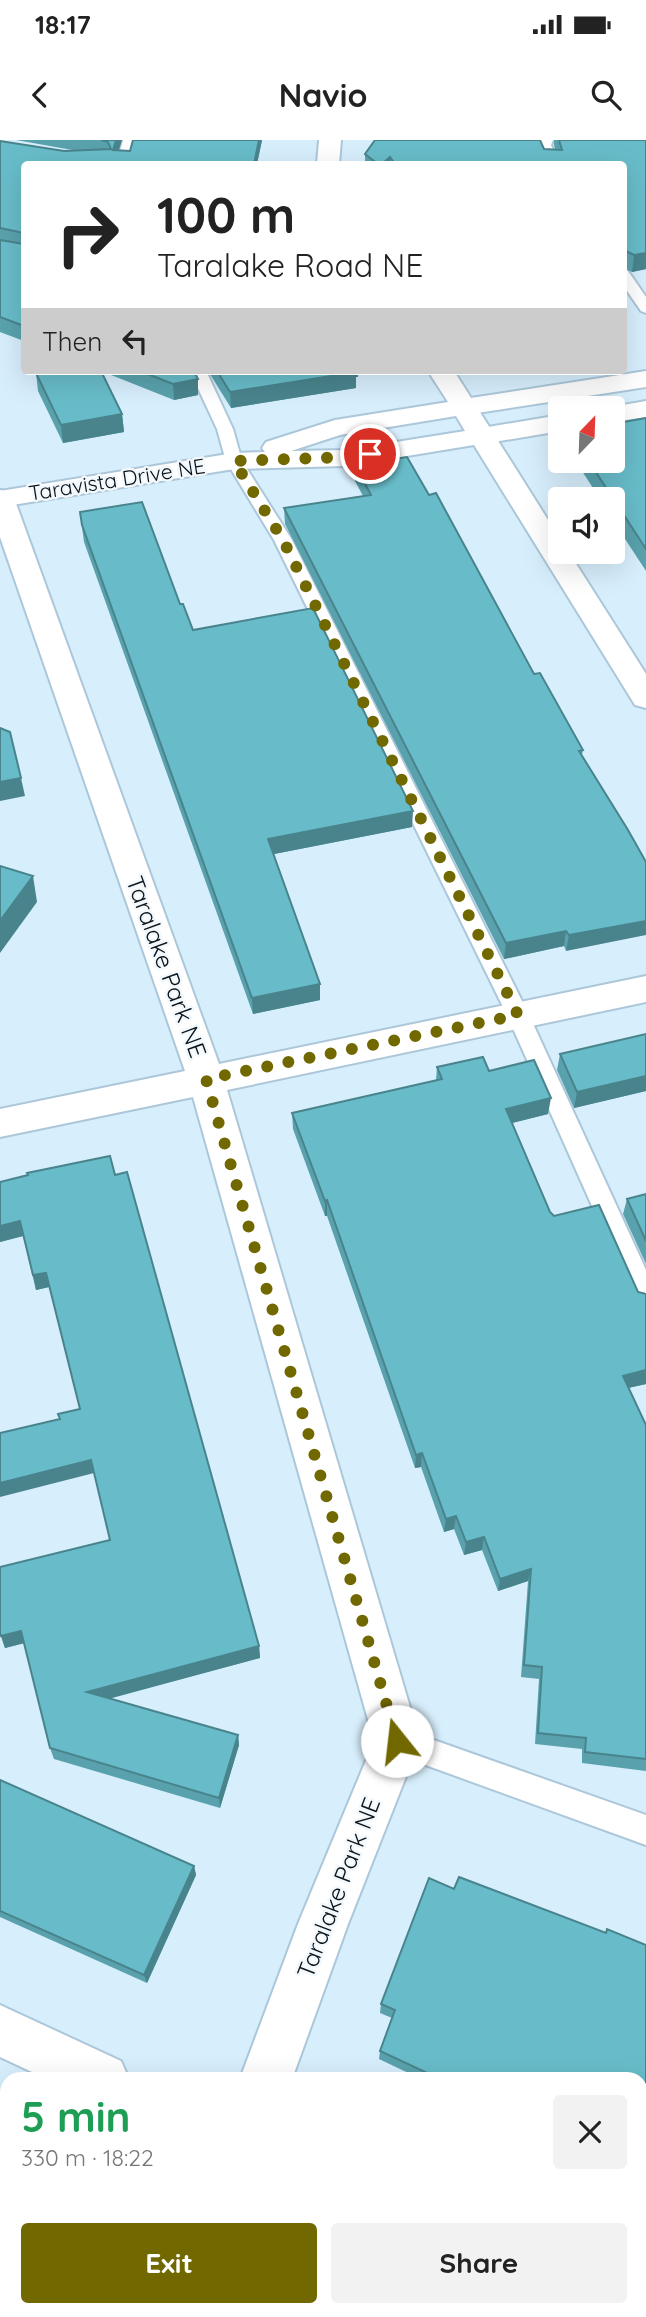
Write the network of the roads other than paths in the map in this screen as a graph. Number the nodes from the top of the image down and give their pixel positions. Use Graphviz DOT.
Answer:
graph roads {
  1 [pos="130,140"];
  2 [pos="330,140"];
  3 [pos="546,140"];
  4 [pos="124,161"];
  5 [pos="328,161"];
  6 [pos="551,161"];
  7 [pos="627,280"];
  8 [pos="646,308"];
  9 [pos="200,375"];
  10 [pos="444,375"];
  11 [pos="646,379"];
  12 [pos="464,407"];
  13 [pos="646,409"];
  14 [pos="625,412"];
  15 [pos="548,425"];
  16 [pos="482,436"];
  17 [pos="234,461"];
  18 [pos="0,499"];
  19 [pos="646,698"];
  20 [pos="646,989"];
  21 [pos="518,1015"];
  22 [pos="206,1079"];
  23 [pos="0,1123"];
  24 [pos="646,1298"];
  25 [pos="397,1741"];
  26 [pos="646,1830"];
  27 [pos="0,2030"];
  28 [pos="88,2072"];
  29 [pos="269,2072"];
  1 -- 4 [label="lane"];
  2 -- 5 [label="street"];
  3 -- 6 [label="lane"];
  7 -- 8 [label="lane"];
  9 -- 17 [label="lane"];
  10 -- 12 [label="street"];
  11 -- 12 [label="street, Taravista Drive NE"];
  12 -- 16 [label="street"];
  12 -- 17 [label="street, Taravista Drive NE"];
  13 -- 14 [label="street"];
  15 -- 16 [label="street, Taravista Drive NE"];
  16 -- 17 [label="street, Taravista Drive NE"];
  16 -- 19 [label="street"];
  17 -- 18 [label="street, Taravista Drive NE"];
  17 -- 21 [label="lane"];
  18 -- 22 [label="street, Taralake Park NE"];
  20 -- 21 [label="street"];
  21 -- 22 [label="street"];
  21 -- 24 [label="lane"];
  22 -- 23 [label="street"];
  22 -- 25 [label="street, Taralake Park NE"];
  25 -- 26 [label="lane"];
  25 -- 29 [label="street, Taralake Park NE"];
  27 -- 28 [label="street"];
}
